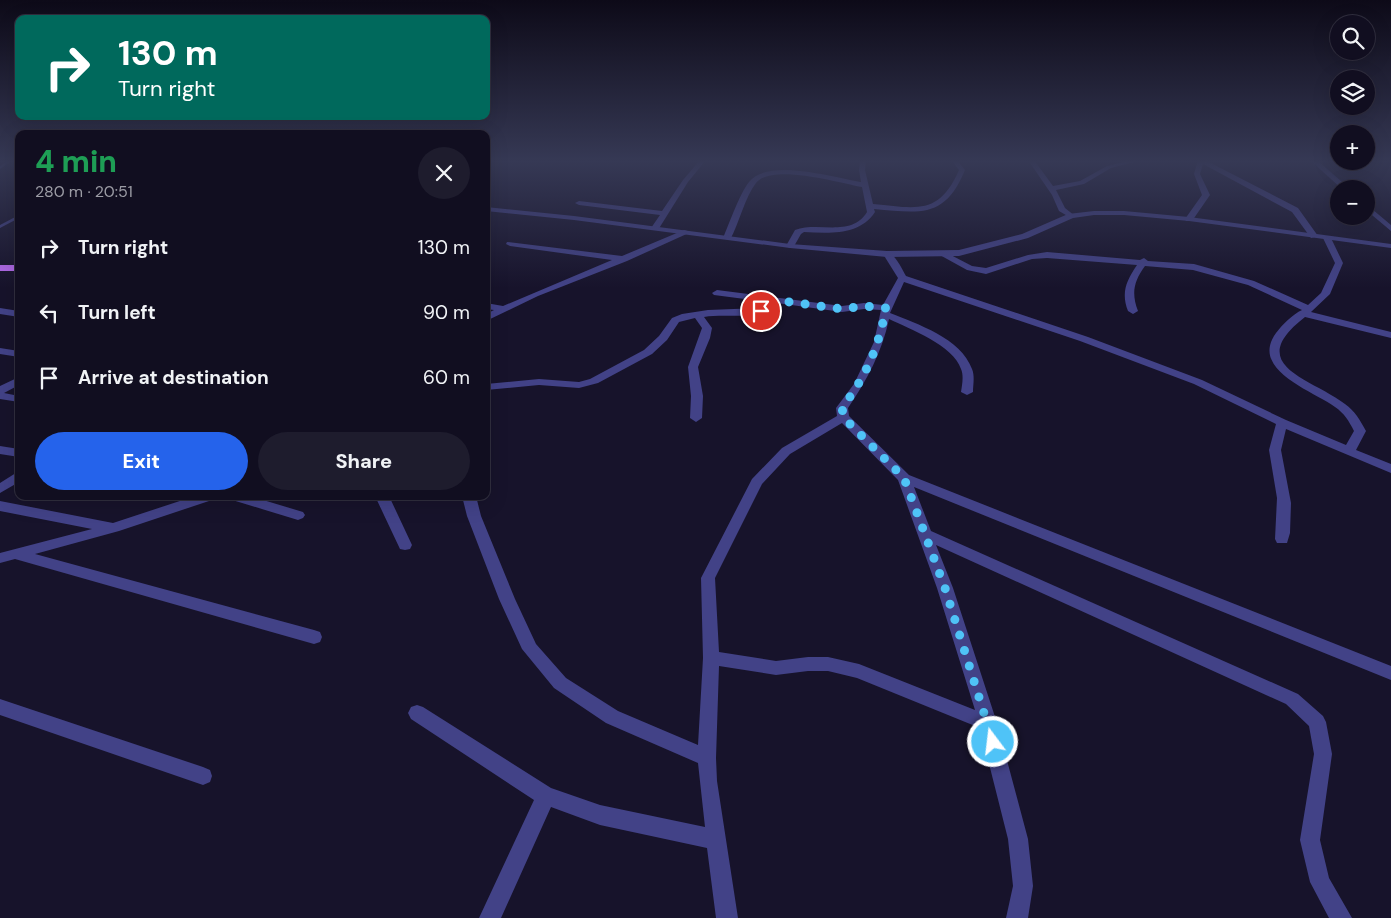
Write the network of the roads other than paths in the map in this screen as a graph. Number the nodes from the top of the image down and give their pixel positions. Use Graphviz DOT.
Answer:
graph roads {
  1 [pos="579,203"];
  2 [pos="671,203"];
  3 [pos="743,203"];
  4 [pos="869,203"];
  5 [pos="940,203"];
  6 [pos="1059,203"];
  7 [pos="1201,203"];
  8 [pos="1282,203"];
  9 [pos="870,206"];
  10 [pos="490,208"];
  11 [pos="664,213"];
  12 [pos="1375,214"];
  13 [pos="1071,216"];
  14 [pos="15,218"];
  15 [pos="1189,220"];
  16 [pos="0,227"];
  17 [pos="655,228"];
  18 [pos="1391,229"];
  19 [pos="687,232"];
  20 [pos="1314,236"];
  21 [pos="727,238"];
  22 [pos="1327,238"];
  23 [pos="510,244"];
  24 [pos="790,246"];
  25 [pos="1391,246"];
  26 [pos="887,254"];
  27 [pos="942,254"];
  28 [pos="626,259"];
  29 [pos="1144,261"];
  30 [pos="15,267"];
  31 [pos="0,268"];
  32 [pos="902,278"];
  33 [pos="717,293"];
  34 [pos="775,300"];
  35 [pos="490,306"];
  36 [pos="504,308"];
  37 [pos="0,311"];
  38 [pos="886,311"];
  39 [pos="1133,311"];
  40 [pos="1305,311"];
  41 [pos="15,313"];
  42 [pos="698,315"];
  43 [pos="490,316"];
  44 [pos="1391,335"];
  45 [pos="0,351"];
  46 [pos="15,353"];
  47 [pos="15,382"];
  48 [pos="490,387"];
  49 [pos="0,391"];
  50 [pos="967,392"];
  51 [pos="0,396"];
  52 [pos="15,398"];
  53 [pos="696,418"];
  54 [pos="844,418"];
  55 [pos="1282,423"];
  56 [pos="0,450"];
  57 [pos="1349,451"];
  58 [pos="15,452"];
  59 [pos="1391,469"];
  60 [pos="15,478"];
  61 [pos="904,478"];
  62 [pos="0,489"];
  63 [pos="198,500"];
  64 [pos="247,500"];
  65 [pos="384,500"];
  66 [pos="470,500"];
  67 [pos="0,506"];
  68 [pos="298,515"];
  69 [pos="114,528"];
  70 [pos="926,536"];
  71 [pos="1282,539"];
  72 [pos="405,545"];
  73 [pos="7,556"];
  74 [pos="314,637"];
  75 [pos="711,658"];
  76 [pos="1391,673"];
  77 [pos="0,706"];
  78 [pos="416,713"];
  79 [pos="988,723"];
  80 [pos="707,758"];
  81 [pos="204,776"];
  82 [pos="546,796"];
  83 [pos="717,840"];
  84 [pos="490,918"];
  85 [pos="727,918"];
  86 [pos="1017,918"];
  87 [pos="1341,918"];
  1 -- 11 [label="street"];
  2 -- 11 [label="street"];
  3 -- 21 [label="street"];
  4 -- 9 [label="street"];
  5 -- 9 [label="street"];
  6 -- 13 [label="street"];
  7 -- 15 [label="street"];
  8 -- 20 [label="street"];
  9 -- 24 [label="street"];
  10 -- 17 [label="street"];
  11 -- 17 [label="street"];
  12 -- 18 [label="street"];
  13 -- 15 [label="street"];
  13 -- 27 [label="street"];
  14 -- 16 [label="lane"];
  15 -- 20 [label="street"];
  17 -- 19 [label="street"];
  19 -- 21 [label="street"];
  19 -- 28 [label="street"];
  20 -- 22 [label="street"];
  21 -- 24 [label="street"];
  22 -- 25 [label="street"];
  22 -- 40 [label="street"];
  23 -- 28 [label="street"];
  24 -- 26 [label="street"];
  26 -- 27 [label="street"];
  26 -- 32 [label="street"];
  27 -- 29 [label="street"];
  28 -- 36 [label="street"];
  29 -- 39 [label="street"];
  29 -- 40 [label="street"];
  30 -- 31 [label="main road"];
  32 -- 38 [label="street"];
  32 -- 55 [label="street"];
  33 -- 34 [label="street"];
  34 -- 38 [label="street"];
  34 -- 42 [label="street"];
  35 -- 36 [label="street"];
  36 -- 43 [label="street"];
  37 -- 41 [label="street"];
  38 -- 50 [label="street"];
  38 -- 54 [label="street"];
  40 -- 44 [label="street"];
  40 -- 57 [label="street"];
  42 -- 48 [label="street"];
  42 -- 53 [label="street"];
  45 -- 46 [label="street"];
  47 -- 49 [label="street"];
  51 -- 52 [label="street"];
  54 -- 61 [label="street"];
  54 -- 75 [label="street"];
  55 -- 57 [label="street"];
  55 -- 71 [label="street"];
  56 -- 58 [label="street"];
  57 -- 59 [label="street"];
  60 -- 62 [label="street"];
  61 -- 70 [label="street"];
  61 -- 76 [label="street"];
  63 -- 69 [label="street"];
  64 -- 68 [label="street"];
  65 -- 72 [label="street"];
  66 -- 80 [label="street"];
  67 -- 69 [label="street"];
  69 -- 73 [label="street"];
  70 -- 79 [label="street"];
  70 -- 87 [label="street"];
  73 -- 74 [label="street"];
  75 -- 79 [label="street"];
  75 -- 80 [label="street"];
  77 -- 81 [label="street"];
  78 -- 82 [label="street"];
  79 -- 86 [label="street"];
  80 -- 83 [label="street"];
  82 -- 83 [label="street"];
  82 -- 84 [label="street"];
  83 -- 85 [label="street"];
}
